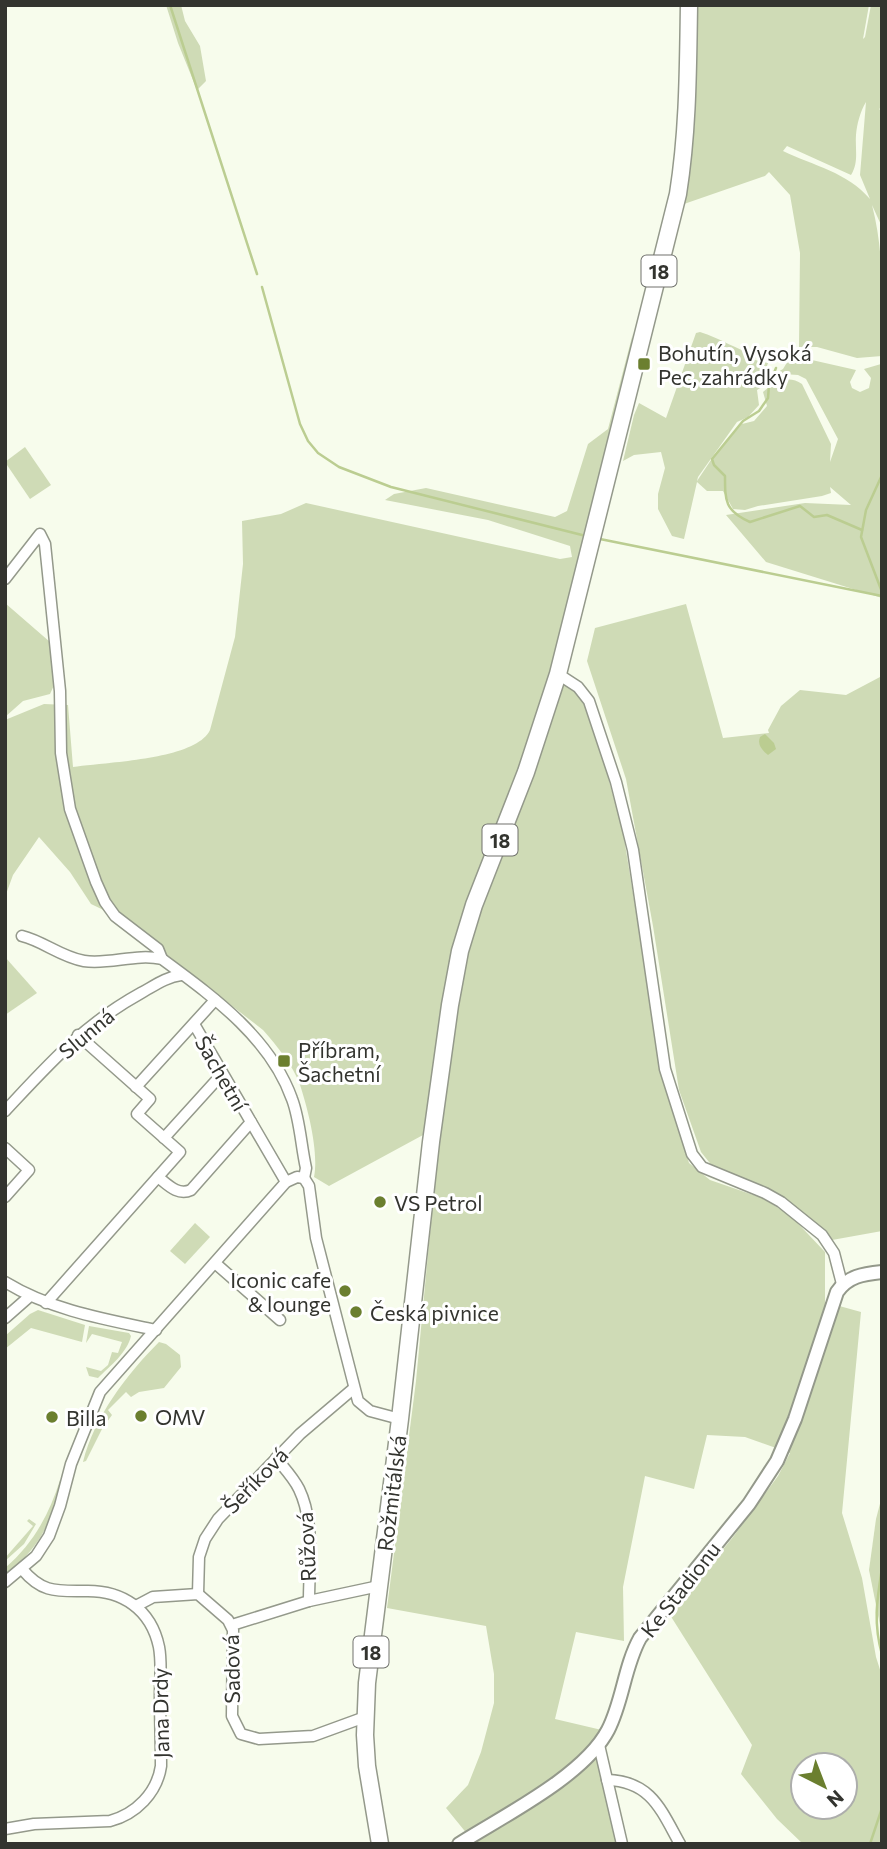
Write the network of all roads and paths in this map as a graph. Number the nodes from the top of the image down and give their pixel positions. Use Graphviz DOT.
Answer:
graph roads {
  1 [pos="689,5"];
  2 [pos="5,579"];
  3 [pos="558,674"];
  4 [pos="22,936"];
  5 [pos="162,959"];
  6 [pos="181,975"];
  7 [pos="215,1000"];
  8 [pos="194,1024"];
  9 [pos="78,1035"];
  10 [pos="222,1074"];
  11 [pos="136,1087"];
  12 [pos="5,1111"];
  13 [pos="251,1122"];
  14 [pos="164,1138"];
  15 [pos="5,1149"];
  16 [pos="158,1177"];
  17 [pos="304,1178"];
  18 [pos="286,1182"];
  19 [pos="5,1197"];
  20 [pos="215,1263"];
  21 [pos="882,1272"];
  22 [pos="5,1282"];
  23 [pos="842,1284"];
  24 [pos="30,1296"];
  25 [pos="46,1303"];
  26 [pos="5,1318"];
  27 [pos="280,1320"];
  28 [pos="156,1330"];
  29 [pos="353,1389"];
  30 [pos="400,1419"];
  31 [pos="276,1458"];
  32 [pos="22,1569"];
  33 [pos="5,1583"];
  34 [pos="379,1587"];
  35 [pos="198,1594"];
  36 [pos="309,1601"];
  37 [pos="136,1606"];
  38 [pos="232,1625"];
  39 [pos="366,1717"];
  40 [pos="599,1745"];
  41 [pos="607,1780"];
  42 [pos="5,1829"];
  43 [pos="380,1844"];
  44 [pos="459,1844"];
  45 [pos="622,1844"];
  46 [pos="680,1844"];
  1 -- 3 [label="main road, 18"];
  2 -- 5 [label="street, Šachetní"];
  3 -- 23 [label="street"];
  3 -- 30 [label="main road, Rožmitálská / 18"];
  4 -- 5 [label="street"];
  5 -- 6 [label="street, Šachetní"];
  6 -- 7 [label="street, Šachetní"];
  6 -- 9 [label="street, Slunná"];
  7 -- 8 [label="street, Šachetní"];
  7 -- 17 [label="street, Šachetní"];
  8 -- 10 [label="street, Šachetní"];
  8 -- 11 [label="street, Šachetní"];
  9 -- 11 [label="street"];
  9 -- 12 [label="street, Slunná"];
  10 -- 13 [label="street, Šachetní"];
  10 -- 14 [label="street"];
  11 -- 14 [label="street"];
  13 -- 16 [label="street, Šachetní"];
  13 -- 18 [label="street, Šachetní"];
  14 -- 16 [label="street"];
  15 -- 19 [label="street"];
  16 -- 25 [label="street"];
  17 -- 18 [label="street"];
  17 -- 29 [label="street, Šachetní"];
  18 -- 20 [label="street"];
  20 -- 27 [label="street"];
  20 -- 28 [label="street"];
  21 -- 23 [label="street"];
  22 -- 24 [label="street"];
  23 -- 40 [label="street, Ke Stadionu"];
  24 -- 25 [label="street"];
  24 -- 26 [label="street"];
  25 -- 28 [label="street"];
  28 -- 32 [label="street"];
  29 -- 30 [label="street"];
  29 -- 31 [label="street, Šeříková"];
  30 -- 34 [label="main road, Rožmitálská / 18"];
  31 -- 35 [label="street, Šeříková"];
  31 -- 36 [label="street, Růžová"];
  32 -- 33 [label="street"];
  32 -- 37 [label="street"];
  34 -- 36 [label="street"];
  34 -- 39 [label="main road, Rožmitálská / 18"];
  35 -- 37 [label="street"];
  35 -- 38 [label="street, Sadová"];
  36 -- 38 [label="street"];
  37 -- 42 [label="street, Jana Drdy"];
  38 -- 39 [label="street, Sadová"];
  39 -- 43 [label="main road, Rožmitálská / 18"];
  40 -- 41 [label="street"];
  40 -- 44 [label="street, Ke Stadionu"];
  41 -- 45 [label="street"];
  41 -- 46 [label="street"];
}
